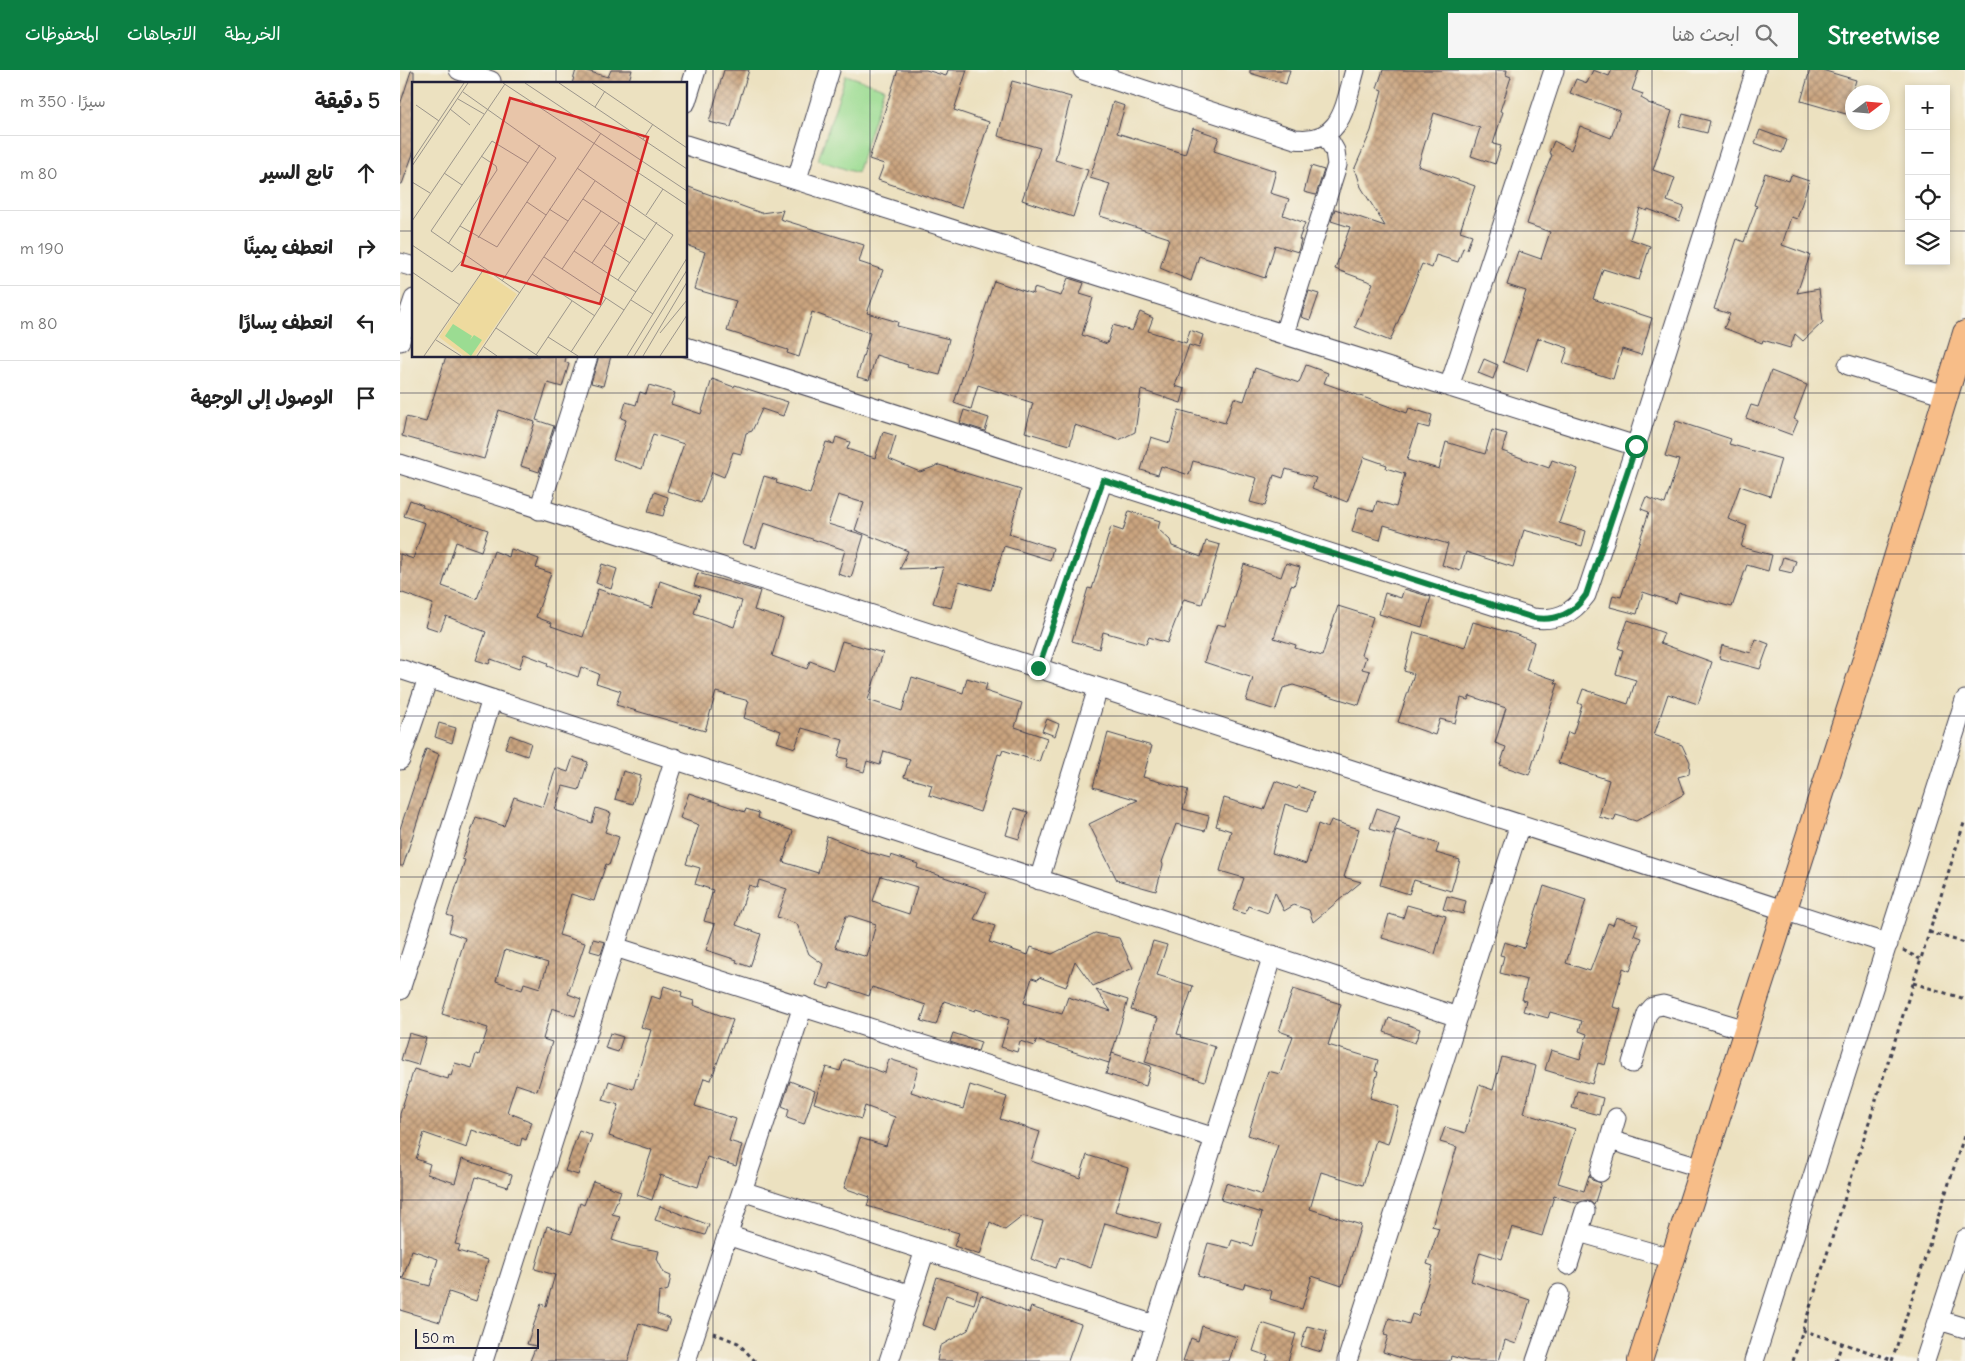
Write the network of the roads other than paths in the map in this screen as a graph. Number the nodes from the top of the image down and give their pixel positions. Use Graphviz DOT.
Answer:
graph roads {
  1 [pos="459,70"];
  2 [pos="696,70"];
  3 [pos="830,70"];
  4 [pos="1083,70"];
  5 [pos="1355,70"];
  6 [pos="1554,70"];
  7 [pos="1756,70"];
  8 [pos="491,78"];
  9 [pos="688,96"];
  10 [pos="1326,135"];
  11 [pos="688,146"];
  12 [pos="797,179"];
  13 [pos="412,305"];
  14 [pos="1965,333"];
  15 [pos="1284,334"];
  16 [pos="400,342"];
  17 [pos="688,348"];
  18 [pos="587,358"];
  19 [pos="1848,365"];
  20 [pos="1450,387"];
  21 [pos="1945,395"];
  22 [pos="1636,446"];
  23 [pos="400,464"];
  24 [pos="1103,480"];
  25 [pos="540,510"];
  26 [pos="1038,668"];
  27 [pos="400,669"];
  28 [pos="428,678"];
  29 [pos="1098,688"];
  30 [pos="492,699"];
  31 [pos="1965,700"];
  32 [pos="675,758"];
  33 [pos="400,760"];
  34 [pos="1520,824"];
  35 [pos="1039,880"];
  36 [pos="1784,910"];
  37 [pos="1888,944"];
  38 [pos="615,947"];
  39 [pos="1273,955"];
  40 [pos="400,990"];
  41 [pos="803,1006"];
  42 [pos="1458,1017"];
  43 [pos="1746,1030"];
  44 [pos="1632,1063"];
  45 [pos="1616,1118"];
  46 [pos="1215,1138"];
  47 [pos="1610,1140"];
  48 [pos="1702,1168"];
  49 [pos="1600,1172"];
  50 [pos="742,1191"];
  51 [pos="1585,1211"];
  52 [pos="1579,1232"];
  53 [pos="727,1234"];
  54 [pos="1965,1239"];
  55 [pos="925,1250"];
  56 [pos="1673,1259"];
  57 [pos="1568,1265"];
  58 [pos="1559,1294"];
  59 [pos="911,1295"];
  60 [pos="1939,1320"];
  61 [pos="1155,1325"];
  62 [pos="1965,1328"];
  63 [pos="483,1361"];
  64 [pos="686,1361"];
  65 [pos="889,1361"];
  66 [pos="1144,1361"];
  67 [pos="1347,1361"];
  68 [pos="1536,1361"];
  69 [pos="1640,1361"];
  70 [pos="1754,1361"];
  71 [pos="1925,1361"];
  1 -- 8 [label="street"];
  2 -- 9 [label="street"];
  3 -- 12 [label="street"];
  4 -- 10 [label="street"];
  5 -- 10 [label="street"];
  6 -- 20 [label="street"];
  7 -- 22 [label="street"];
  10 -- 15 [label="street"];
  11 -- 12 [label="street"];
  12 -- 15 [label="street"];
  13 -- 16 [label="street"];
  14 -- 21 [label="main road"];
  15 -- 20 [label="street"];
  17 -- 24 [label="street"];
  18 -- 25 [label="street"];
  19 -- 21 [label="street"];
  20 -- 22 [label="street"];
  21 -- 36 [label="main road"];
  22 -- 24 [label="street"];
  23 -- 25 [label="street"];
  24 -- 26 [label="street"];
  25 -- 26 [label="street"];
  26 -- 29 [label="street"];
  27 -- 28 [label="street"];
  28 -- 30 [label="street"];
  28 -- 33 [label="street"];
  29 -- 34 [label="street"];
  29 -- 35 [label="street"];
  30 -- 32 [label="street"];
  30 -- 40 [label="street"];
  31 -- 37 [label="street"];
  32 -- 35 [label="street"];
  32 -- 38 [label="street"];
  34 -- 36 [label="street"];
  34 -- 42 [label="street"];
  35 -- 39 [label="street"];
  36 -- 37 [label="street"];
  36 -- 43 [label="main road"];
  37 -- 70 [label="street"];
  38 -- 41 [label="street"];
  38 -- 63 [label="street"];
  39 -- 42 [label="street"];
  39 -- 46 [label="street"];
  41 -- 46 [label="street"];
  41 -- 50 [label="street"];
  42 -- 67 [label="street"];
  43 -- 44 [label="street"];
  43 -- 48 [label="main road"];
  45 -- 47 [label="street"];
  46 -- 61 [label="street"];
  47 -- 48 [label="street"];
  47 -- 49 [label="street"];
  48 -- 56 [label="main road"];
  50 -- 53 [label="street"];
  50 -- 55 [label="street"];
  51 -- 52 [label="street"];
  52 -- 56 [label="street"];
  52 -- 57 [label="street"];
  53 -- 59 [label="street"];
  53 -- 64 [label="street"];
  54 -- 60 [label="street"];
  55 -- 59 [label="street"];
  55 -- 61 [label="street"];
  56 -- 69 [label="main road"];
  58 -- 68 [label="street"];
  59 -- 65 [label="street"];
  60 -- 62 [label="street"];
  60 -- 71 [label="street"];
  61 -- 66 [label="street"];
}
